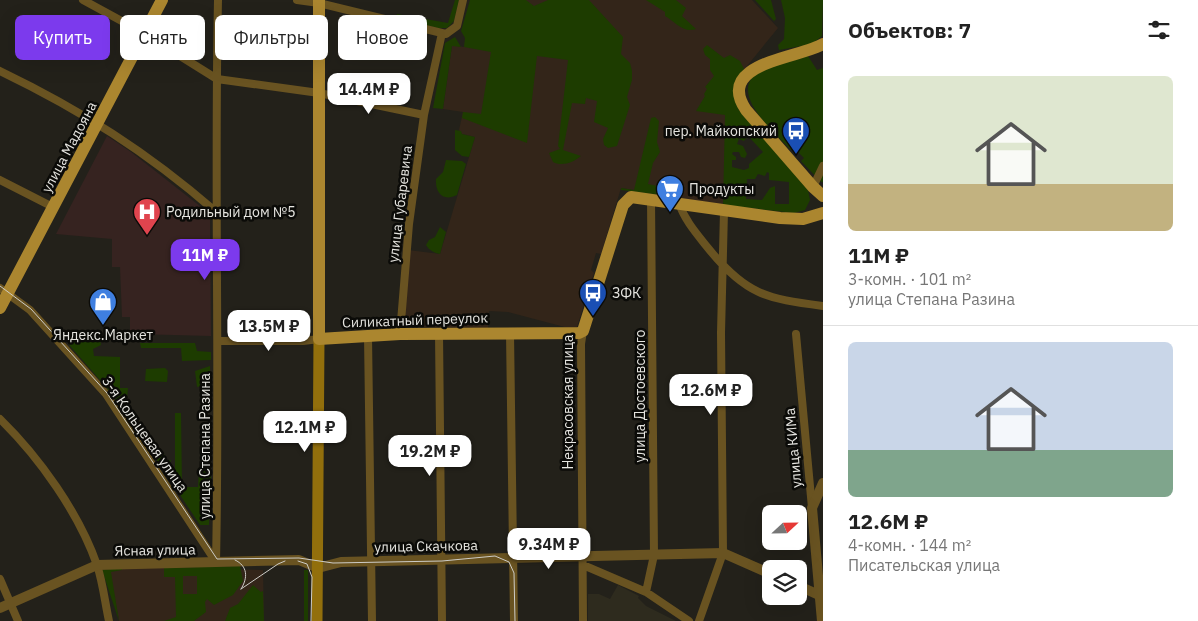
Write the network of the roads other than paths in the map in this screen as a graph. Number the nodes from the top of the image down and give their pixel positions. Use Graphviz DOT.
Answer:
graph roads {
  1 [pos="83,0"];
  2 [pos="156,0"];
  3 [pos="162,0"];
  4 [pos="218,0"];
  5 [pos="297,0"];
  6 [pos="463,0"];
  7 [pos="319,2"];
  8 [pos="150,15"];
  9 [pos="153,15"];
  10 [pos="120,21"];
  11 [pos="442,34"];
  12 [pos="823,44"];
  13 [pos="128,60"];
  14 [pos="186,60"];
  15 [pos="0,71"];
  16 [pos="217,79"];
  17 [pos="319,93"];
  18 [pos="424,115"];
  19 [pos="96,121"];
  20 [pos="823,166"];
  21 [pos="0,180"];
  22 [pos="813,188"];
  23 [pos="823,196"];
  24 [pos="651,199"];
  25 [pos="679,204"];
  26 [pos="49,205"];
  27 [pos="823,207"];
  28 [pos="215,211"];
  29 [pos="724,211"];
  30 [pos="823,213"];
  31 [pos="803,219"];
  32 [pos="823,222"];
  33 [pos="722,264"];
  34 [pos="3,292"];
  35 [pos="823,306"];
  36 [pos="0,308"];
  37 [pos="583,331"];
  38 [pos="439,333"];
  39 [pos="510,333"];
  40 [pos="400,334"];
  41 [pos="796,334"];
  42 [pos="368,336"];
  43 [pos="319,339"];
  44 [pos="218,341"];
  45 [pos="0,419"];
  46 [pos="823,483"];
  47 [pos="812,508"];
  48 [pos="723,553"];
  49 [pos="654,555"];
  50 [pos="442,559"];
  51 [pos="513,559"];
  52 [pos="584,560"];
  53 [pos="371,561"];
  54 [pos="216,562"];
  55 [pos="97,565"];
  56 [pos="318,568"];
  57 [pos="762,570"];
  58 [pos="0,579"];
  59 [pos="807,590"];
  60 [pos="646,592"];
  61 [pos="821,596"];
  62 [pos="12,603"];
  63 [pos="0,608"];
  64 [pos="18,621"];
  65 [pos="110,621"];
  66 [pos="317,621"];
  67 [pos="372,621"];
  68 [pos="442,621"];
  69 [pos="514,621"];
  70 [pos="583,621"];
  71 [pos="689,621"];
  72 [pos="699,621"];
  73 [pos="822,621"];
  1 -- 10 [label="street"];
  2 -- 8 [label="main road, улица Мадояна"];
  3 -- 9 [label="main road, улица Мадояна"];
  4 -- 16 [label="street, улица Степана Разина"];
  5 -- 7 [label="street"];
  6 -- 11 [label="street"];
  7 -- 11 [label="street"];
  7 -- 17 [label="main road"];
  11 -- 18 [label="street, улица Губаревича"];
  12 -- 22 [label="main road"];
  13 -- 19 [label="main road, улица Мадояна"];
  14 -- 16 [label="street"];
  15 -- 19 [label="street"];
  16 -- 17 [label="street"];
  16 -- 28 [label="street, улица Степана Разина"];
  17 -- 18 [label="street"];
  17 -- 43 [label="main road"];
  18 -- 40 [label="street, улица Губаревича"];
  19 -- 26 [label="main road, улица Мадояна"];
  19 -- 28 [label="street"];
  19 -- 34 [label="main road, улица Мадояна"];
  20 -- 22 [label="street"];
  21 -- 26 [label="street"];
  22 -- 23 [label="main road"];
  22 -- 27 [label="main road"];
  22 -- 31 [label="main road"];
  24 -- 25 [label="main road"];
  24 -- 37 [label="main road, Некрасовская улица"];
  24 -- 49 [label="street, улица Достоевского"];
  25 -- 29 [label="main road"];
  25 -- 33 [label="street"];
  26 -- 34 [label="main road, улица Мадояна"];
  28 -- 44 [label="street, улица Степана Разина"];
  29 -- 31 [label="main road"];
  29 -- 33 [label="street"];
  30 -- 31 [label="main road"];
  31 -- 32 [label="street"];
  33 -- 35 [label="street"];
  33 -- 48 [label="street"];
  34 -- 36 [label="main road, улица Мадояна"];
  34 -- 54 [label="street, 3-я Кольцевая улица"];
  37 -- 39 [label="main road, Силикатный переулок"];
  37 -- 52 [label="street, Некрасовская улица"];
  38 -- 39 [label="main road, Силикатный переулок"];
  38 -- 40 [label="main road, Силикатный переулок"];
  38 -- 50 [label="street"];
  39 -- 51 [label="street"];
  40 -- 42 [label="main road, Силикатный переулок"];
  41 -- 47 [label="street, улица КИМа"];
  42 -- 43 [label="main road, Силикатный переулок"];
  42 -- 53 [label="street"];
  43 -- 44 [label="street, Силикатный переулок"];
  43 -- 56 [label="main road"];
  44 -- 54 [label="street, улица Степана Разина"];
  45 -- 55 [label="street"];
  46 -- 47 [label="street"];
  47 -- 61 [label="street, улица КИМа"];
  48 -- 49 [label="street, улица Скачкова"];
  48 -- 57 [label="street, улица Скачкова"];
  48 -- 72 [label="street"];
  49 -- 52 [label="street, улица Скачкова"];
  49 -- 60 [label="street, улица Достоевского"];
  50 -- 51 [label="street, улица Скачкова"];
  50 -- 53 [label="street, улица Скачкова"];
  50 -- 68 [label="street"];
  51 -- 52 [label="street, улица Скачкова"];
  51 -- 69 [label="street"];
  52 -- 60 [label="street"];
  52 -- 70 [label="street, Некрасовская улица"];
  53 -- 56 [label="street, улица Скачкова"];
  53 -- 67 [label="street"];
  54 -- 55 [label="street, Ясная улица"];
  54 -- 56 [label="street, Ясная улица"];
  55 -- 62 [label="street, Ясная улица"];
  55 -- 65 [label="street"];
  56 -- 66 [label="main road"];
  58 -- 62 [label="street"];
  59 -- 61 [label="street"];
  60 -- 71 [label="street"];
  61 -- 73 [label="street, улица КИМа"];
  62 -- 63 [label="street, Ясная улица"];
  62 -- 64 [label="street"];
}
